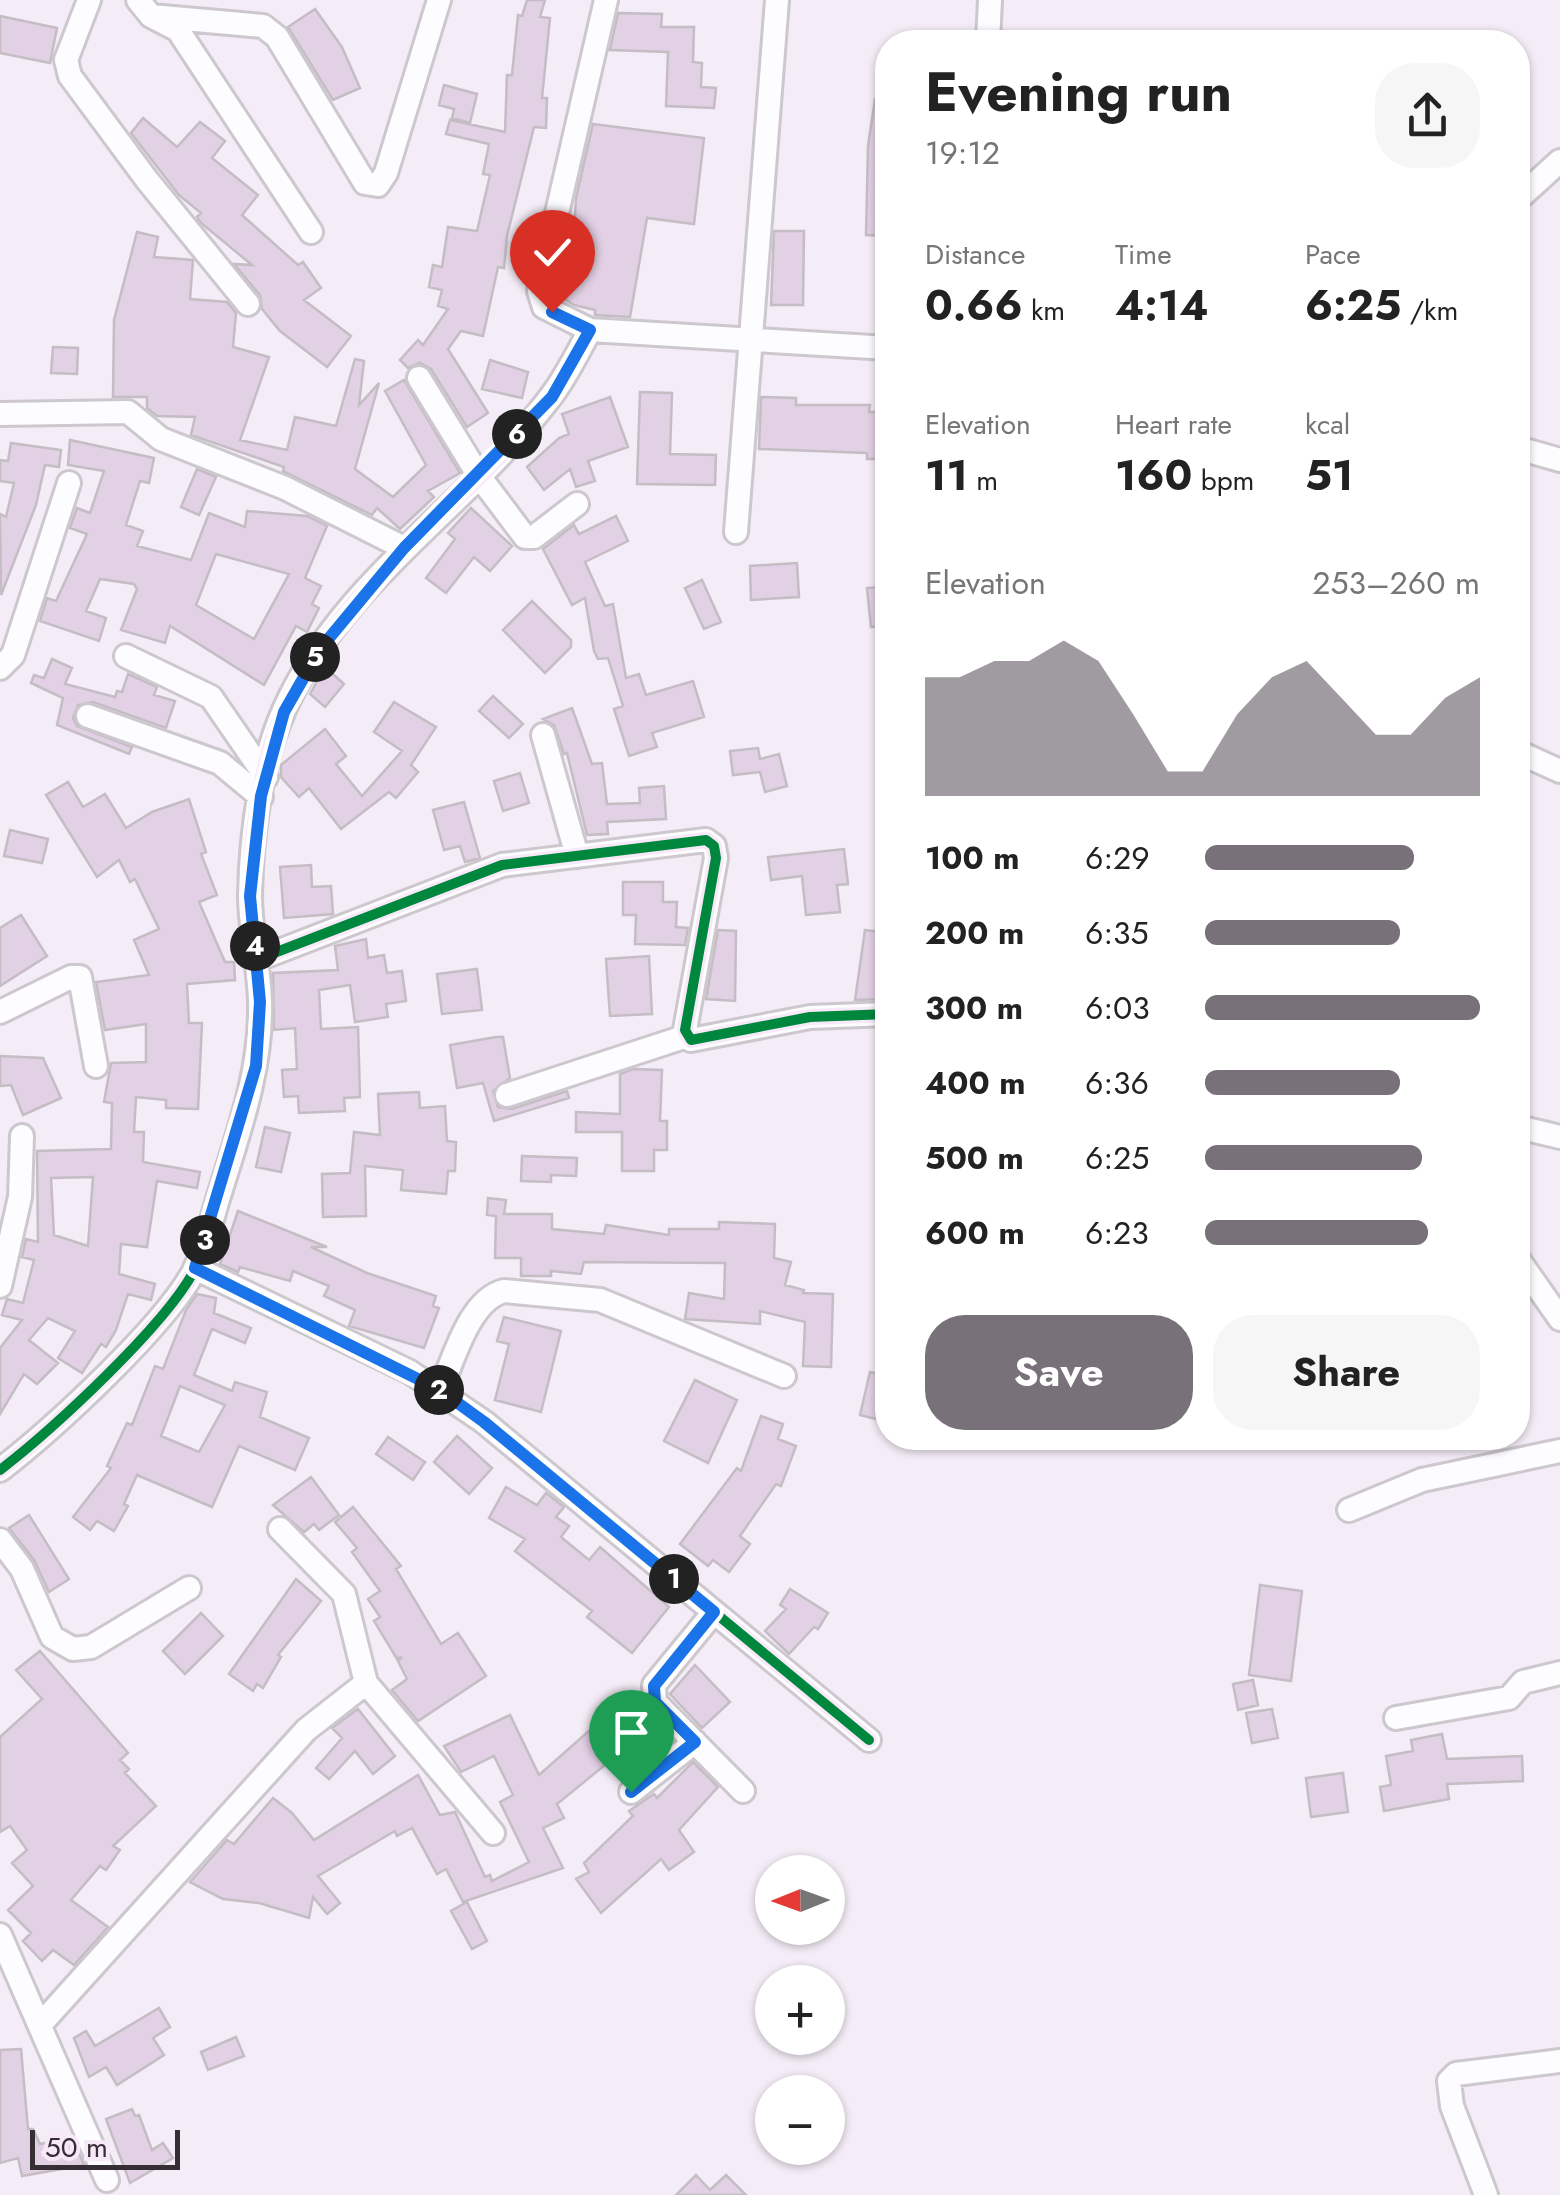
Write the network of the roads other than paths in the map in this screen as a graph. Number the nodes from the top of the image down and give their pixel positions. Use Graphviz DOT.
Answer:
graph roads {
  1 [pos="89,0"];
  2 [pos="439,0"];
  3 [pos="606,0"];
  4 [pos="777,0"];
  5 [pos="990,0"];
  6 [pos="145,8"];
  7 [pos="989,30"];
  8 [pos="1560,161"];
  9 [pos="1530,188"];
  10 [pos="310,232"];
  11 [pos="248,304"];
  12 [pos="590,330"];
  13 [pos="748,340"];
  14 [pos="875,347"];
  15 [pos="419,378"];
  16 [pos="0,414"];
  17 [pos="1530,451"];
  18 [pos="1560,460"];
  19 [pos="479,476"];
  20 [pos="69,483"];
  21 [pos="577,504"];
  22 [pos="736,532"];
  23 [pos="404,548"];
  24 [pos="126,656"];
  25 [pos="0,668"];
  26 [pos="88,716"];
  27 [pos="543,735"];
  28 [pos="1530,757"];
  29 [pos="1560,771"];
  30 [pos="263,787"];
  31 [pos="577,856"];
  32 [pos="256,960"];
  33 [pos="0,1012"];
  34 [pos="875,1014"];
  35 [pos="687,1036"];
  36 [pos="96,1066"];
  37 [pos="507,1095"];
  38 [pos="1530,1130"];
  39 [pos="22,1136"];
  40 [pos="1560,1137"];
  41 [pos="195,1268"];
  42 [pos="1530,1276"];
  43 [pos="0,1286"];
  44 [pos="1560,1319"];
  45 [pos="784,1376"];
  46 [pos="440,1390"];
  47 [pos="1560,1451"];
  48 [pos="0,1470"];
  49 [pos="1349,1510"];
  50 [pos="280,1529"];
  51 [pos="0,1540"];
  52 [pos="189,1588"];
  53 [pos="714,1612"];
  54 [pos="1560,1673"];
  55 [pos="366,1683"];
  56 [pos="1396,1718"];
  57 [pos="869,1740"];
  58 [pos="695,1742"];
  59 [pos="742,1791"];
  60 [pos="631,1792"];
  61 [pos="493,1834"];
  62 [pos="0,1934"];
  63 [pos="40,2025"];
  64 [pos="1560,2061"];
  65 [pos="107,2180"];
  66 [pos="1486,2195"];
  1 -- 11 [label="street"];
  2 -- 6 [label="street"];
  3 -- 12 [label="street"];
  4 -- 13 [label="street"];
  5 -- 7 [label="street"];
  6 -- 10 [label="street"];
  8 -- 9 [label="street"];
  12 -- 13 [label="street"];
  12 -- 19 [label="street"];
  13 -- 14 [label="street"];
  13 -- 22 [label="street"];
  15 -- 19 [label="street"];
  16 -- 23 [label="street"];
  17 -- 18 [label="street"];
  19 -- 21 [label="street"];
  19 -- 23 [label="street"];
  20 -- 25 [label="street"];
  23 -- 30 [label="street"];
  24 -- 30 [label="street"];
  26 -- 30 [label="street"];
  27 -- 31 [label="street"];
  28 -- 29 [label="street"];
  30 -- 32 [label="street"];
  31 -- 32 [label="street"];
  31 -- 35 [label="street"];
  32 -- 41 [label="street"];
  33 -- 36 [label="street"];
  34 -- 35 [label="street"];
  35 -- 37 [label="street"];
  38 -- 40 [label="street"];
  39 -- 43 [label="street"];
  41 -- 46 [label="street"];
  41 -- 48 [label="street"];
  42 -- 44 [label="street"];
  45 -- 46 [label="street"];
  46 -- 53 [label="street"];
  47 -- 49 [label="street"];
  50 -- 55 [label="street"];
  51 -- 52 [label="street"];
  53 -- 57 [label="street"];
  53 -- 58 [label="street"];
  54 -- 56 [label="street"];
  55 -- 61 [label="street"];
  55 -- 63 [label="street"];
  58 -- 59 [label="street"];
  58 -- 60 [label="street"];
  62 -- 63 [label="street"];
  63 -- 65 [label="street"];
  64 -- 66 [label="street"];
}
